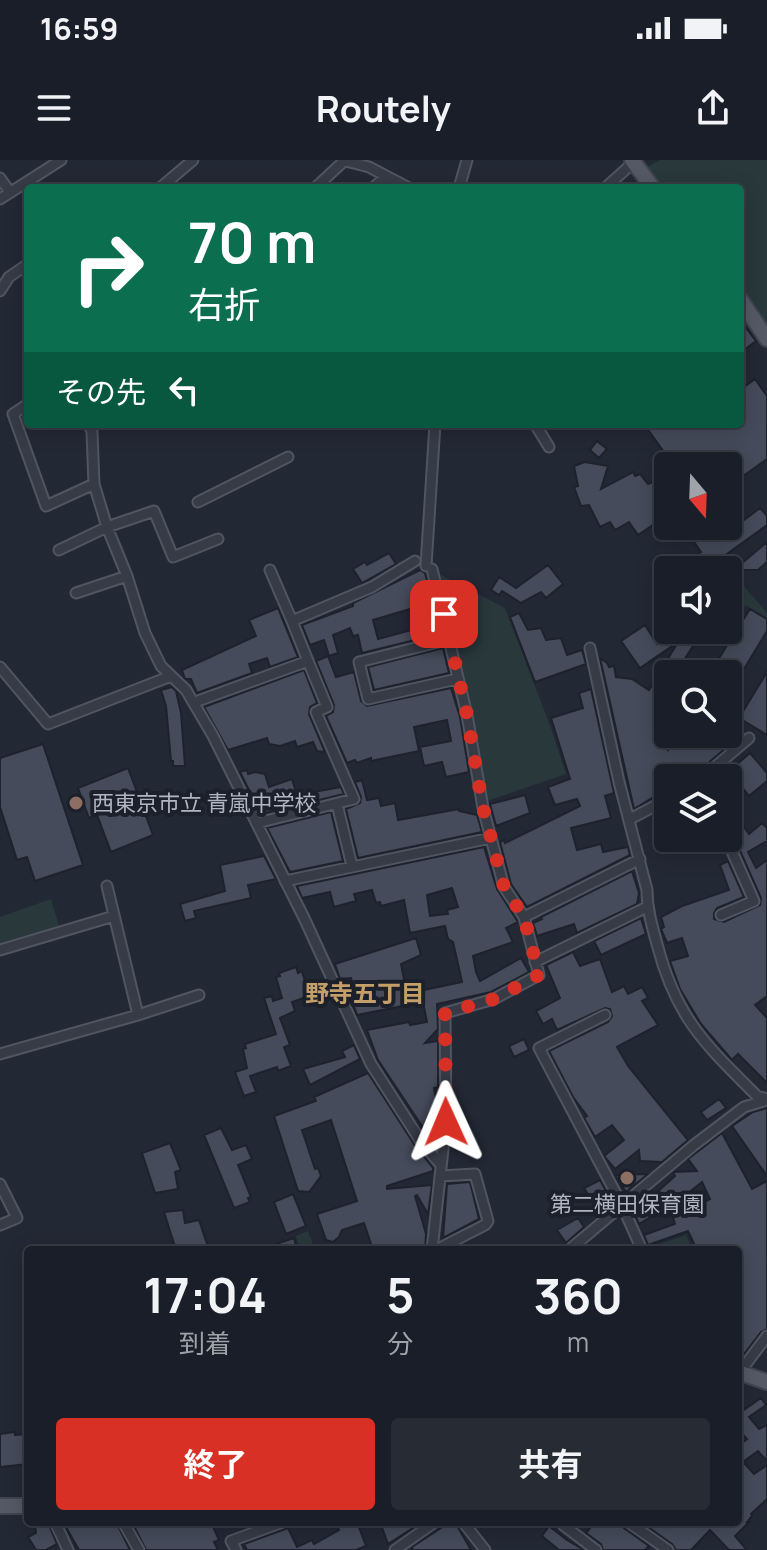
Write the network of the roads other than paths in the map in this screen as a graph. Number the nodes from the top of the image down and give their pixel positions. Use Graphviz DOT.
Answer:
graph roads {
  1 [pos="61,160"];
  2 [pos="193,160"];
  3 [pos="343,160"];
  4 [pos="467,160"];
  5 [pos="633,161"];
  6 [pos="372,164"];
  7 [pos="386,176"];
  8 [pos="0,178"];
  9 [pos="165,184"];
  10 [pos="319,184"];
  11 [pos="377,184"];
  12 [pos="401,184"];
  13 [pos="460,184"];
  14 [pos="609,184"];
  15 [pos="650,184"];
  16 [pos="10,192"];
  17 [pos="0,199"];
  18 [pos="24,267"];
  19 [pos="0,291"];
  20 [pos="744,307"];
  21 [pos="767,339"];
  22 [pos="24,407"];
  23 [pos="90,428"];
  24 [pos="435,428"];
  25 [pos="537,428"];
  26 [pos="549,447"];
  27 [pos="288,457"];
  28 [pos="94,484"];
  29 [pos="198,502"];
  30 [pos="107,527"];
  31 [pos="218,539"];
  32 [pos="59,550"];
  33 [pos="415,561"];
  34 [pos="270,570"];
  35 [pos="127,576"];
  36 [pos="76,593"];
  37 [pos="292,621"];
  38 [pos="450,639"];
  39 [pos="590,648"];
  40 [pos="308,661"];
  41 [pos="0,667"];
  42 [pos="171,676"];
  43 [pos="457,679"];
  44 [pos="195,702"];
  45 [pos="749,738"];
  46 [pos="718,764"];
  47 [pos="337,804"];
  48 [pos="654,806"];
  49 [pos="630,819"];
  50 [pos="257,823"];
  51 [pos="491,838"];
  52 [pos="732,852"];
  53 [pos="640,859"];
  54 [pos="352,866"];
  55 [pos="285,881"];
  56 [pos="107,886"];
  57 [pos="647,907"];
  58 [pos="721,915"];
  59 [pos="114,916"];
  60 [pos="524,917"];
  61 [pos="0,950"];
  62 [pos="535,962"];
  63 [pos="199,995"];
  64 [pos="138,1015"];
  65 [pos="605,1015"];
  66 [pos="0,1054"];
  67 [pos="767,1099"];
  68 [pos="441,1170"];
  69 [pos="0,1184"];
  70 [pos="622,1205"];
  71 [pos="0,1225"];
  72 [pos="434,1246"];
  73 [pos="442,1246"];
  74 [pos="574,1246"];
  75 [pos="640,1246"];
  76 [pos="767,1336"];
  77 [pos="742,1368"];
  78 [pos="742,1373"];
  79 [pos="767,1382"];
  80 [pos="0,1506"];
  81 [pos="24,1506"];
  82 [pos="57,1526"];
  83 [pos="125,1526"];
  84 [pos="272,1526"];
  85 [pos="429,1526"];
  86 [pos="466,1526"];
  87 [pos="564,1526"];
  88 [pos="634,1526"];
  89 [pos="68,1550"];
  90 [pos="139,1550"];
  91 [pos="236,1550"];
  92 [pos="395,1550"];
  93 [pos="485,1550"];
  94 [pos="596,1550"];
  95 [pos="668,1550"];
  1 -- 16 [label="street"];
  2 -- 9 [label="street"];
  3 -- 6 [label="street"];
  3 -- 10 [label="street"];
  4 -- 13 [label="street"];
  5 -- 14 [label="street"];
  5 -- 15 [label="main road"];
  6 -- 7 [label="street"];
  7 -- 11 [label="street"];
  7 -- 12 [label="street"];
  8 -- 16 [label="street"];
  16 -- 17 [label="street"];
  18 -- 19 [label="street"];
  20 -- 21 [label="main road"];
  22 -- 28 [label="street"];
  23 -- 28 [label="street"];
  24 -- 38 [label="street"];
  25 -- 26 [label="street"];
  27 -- 29 [label="street"];
  28 -- 30 [label="street"];
  30 -- 31 [label="street"];
  30 -- 32 [label="street"];
  30 -- 35 [label="street"];
  33 -- 37 [label="street"];
  34 -- 37 [label="street"];
  35 -- 36 [label="street"];
  35 -- 42 [label="street"];
  37 -- 40 [label="street"];
  38 -- 43 [label="street"];
  38 -- 43 [label="street"];
  39 -- 49 [label="street"];
  40 -- 44 [label="street"];
  40 -- 47 [label="street"];
  41 -- 42 [label="street"];
  42 -- 44 [label="street"];
  43 -- 51 [label="street"];
  44 -- 50 [label="street"];
  45 -- 46 [label="street"];
  47 -- 50 [label="street"];
  47 -- 54 [label="street"];
  48 -- 49 [label="street"];
  49 -- 53 [label="street"];
  50 -- 55 [label="street"];
  51 -- 54 [label="street"];
  51 -- 60 [label="street"];
  52 -- 58 [label="street"];
  53 -- 57 [label="street"];
  53 -- 60 [label="street"];
  54 -- 55 [label="street"];
  55 -- 68 [label="street"];
  56 -- 59 [label="street"];
  57 -- 62 [label="street"];
  57 -- 67 [label="street"];
  59 -- 61 [label="street"];
  59 -- 64 [label="street"];
  60 -- 62 [label="street"];
  62 -- 68 [label="street"];
  63 -- 64 [label="street"];
  64 -- 66 [label="street"];
  65 -- 70 [label="street"];
  67 -- 70 [label="street"];
  68 -- 72 [label="street"];
  68 -- 73 [label="street"];
  69 -- 71 [label="street"];
  70 -- 74 [label="street"];
  70 -- 75 [label="street"];
  76 -- 77 [label="street"];
  78 -- 79 [label="main road"];
  80 -- 81 [label="main road"];
  82 -- 89 [label="street"];
  83 -- 90 [label="street"];
  84 -- 91 [label="street"];
  85 -- 92 [label="street"];
  86 -- 93 [label="street"];
  87 -- 94 [label="street"];
  88 -- 95 [label="street"];
}
